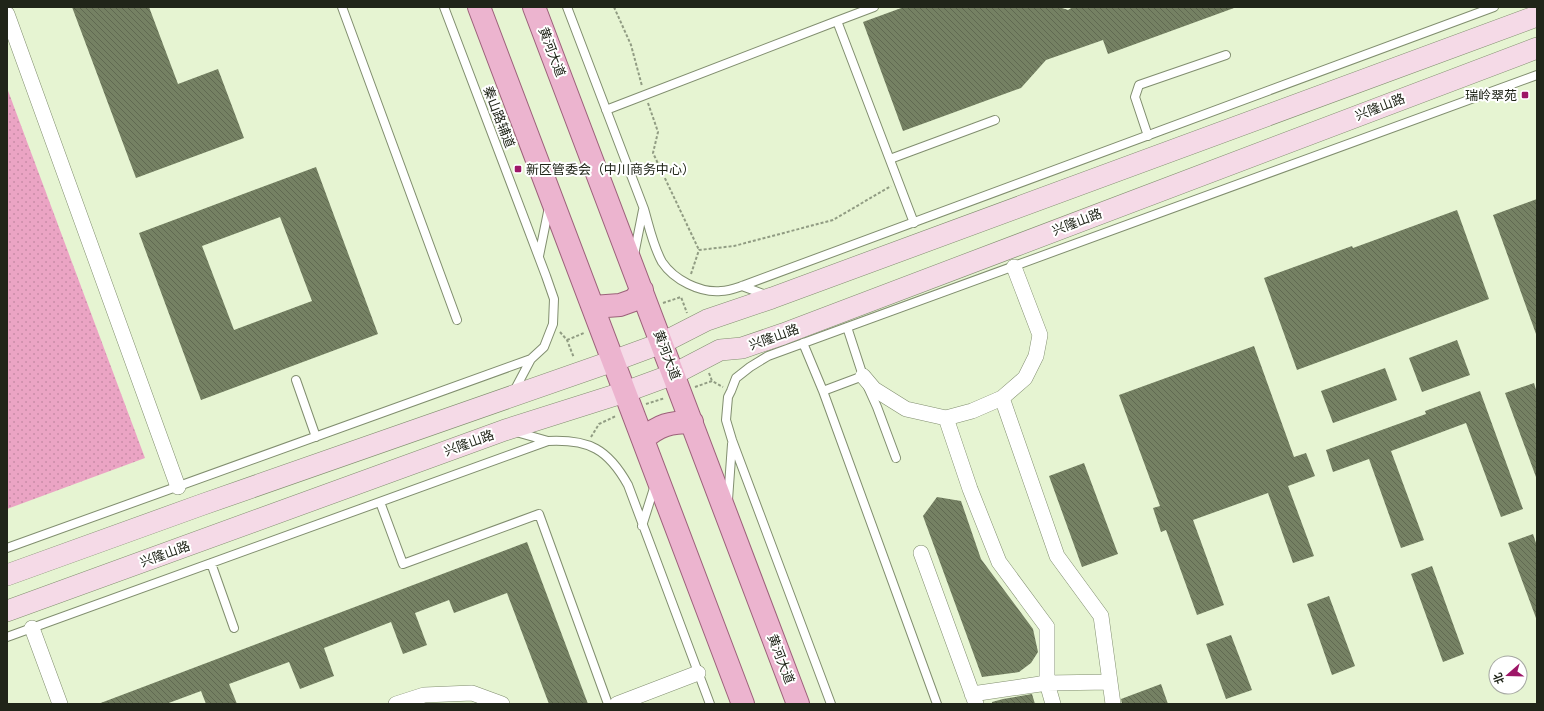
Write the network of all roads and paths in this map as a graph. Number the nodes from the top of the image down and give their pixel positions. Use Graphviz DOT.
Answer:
graph roads {
  1 [pos="342,7"];
  2 [pos="444,7"];
  3 [pos="479,7"];
  4 [pos="534,7"];
  5 [pos="567,7"];
  6 [pos="614,7"];
  7 [pos="874,7"];
  8 [pos="1494,7"];
  9 [pos="7,14"];
  10 [pos="1537,16"];
  11 [pos="837,21"];
  12 [pos="1537,48"];
  13 [pos="1226,55"];
  14 [pos="1537,74"];
  15 [pos="645,95"];
  16 [pos="606,110"];
  17 [pos="995,120"];
  18 [pos="1148,136"];
  19 [pos="890,159"];
  20 [pos="898,182"];
  21 [pos="551,196"];
  22 [pos="644,209"];
  23 [pos="914,223"];
  24 [pos="699,250"];
  25 [pos="539,257"];
  26 [pos="632,264"];
  27 [pos="1014,267"];
  28 [pos="688,284"];
  29 [pos="742,286"];
  30 [pos="642,290"];
  31 [pos="772,298"];
  32 [pos="593,308"];
  33 [pos="457,320"];
  34 [pos="708,320"];
  35 [pos="847,327"];
  36 [pos="662,343"];
  37 [pos="803,343"];
  38 [pos="742,348"];
  39 [pos="790,348"];
  40 [pos="720,350"];
  41 [pos="531,359"];
  42 [pos="613,362"];
  43 [pos="863,376"];
  44 [pos="296,380"];
  45 [pos="559,381"];
  46 [pos="677,383"];
  47 [pos="731,391"];
  48 [pos="823,391"];
  49 [pos="510,398"];
  50 [pos="1002,398"];
  51 [pos="628,400"];
  52 [pos="570,409"];
  53 [pos="946,418"];
  54 [pos="692,422"];
  55 [pos="505,430"];
  56 [pos="316,437"];
  57 [pos="643,439"];
  58 [pos="732,440"];
  59 [pos="548,441"];
  60 [pos="587,444"];
  61 [pos="896,458"];
  62 [pos="657,477"];
  63 [pos="178,487"];
  64 [pos="380,502"];
  65 [pos="728,517"];
  66 [pos="642,526"];
  67 [pos="7,548"];
  68 [pos="921,553"];
  69 [pos="211,563"];
  70 [pos="7,575"];
  71 [pos="7,611"];
  72 [pos="32,628"];
  73 [pos="234,628"];
  74 [pos="7,637"];
  75 [pos="698,673"];
  76 [pos="1110,682"];
  77 [pos="1047,683"];
  78 [pos="974,699"];
  79 [pos="60,704"];
  80 [pos="396,704"];
  81 [pos="502,704"];
  82 [pos="608,704"];
  83 [pos="617,704"];
  84 [pos="710,704"];
  85 [pos="743,704"];
  86 [pos="798,704"];
  87 [pos="832,704"];
  88 [pos="937,704"];
  89 [pos="1053,704"];
  90 [pos="1113,704"];
  1 -- 33 [label="lane"];
  2 -- 25 [label="lane, 秦山路辅道"];
  3 -- 21 [label="main road"];
  4 -- 26 [label="main road, 黄河大道"];
  5 -- 16 [label="lane"];
  6 -- 15 [label="path"];
  7 -- 11 [label="lane"];
  8 -- 18 [label="lane"];
  9 -- 63 [label="street"];
  10 -- 31 [label="street"];
  11 -- 15 [label="lane"];
  11 -- 19 [label="lane"];
  12 -- 38 [label="street, 兴隆山路"];
  13 -- 18 [label="lane"];
  14 -- 27 [label="lane"];
  15 -- 16 [label="lane"];
  15 -- 24 [label="path"];
  16 -- 22 [label="lane"];
  17 -- 19 [label="lane"];
  18 -- 23 [label="lane"];
  19 -- 20 [label="lane"];
  20 -- 23 [label="lane"];
  20 -- 24 [label="path"];
  21 -- 25 [label="lane"];
  21 -- 32 [label="main road"];
  22 -- 26 [label="lane"];
  22 -- 28 [label="lane"];
  23 -- 29 [label="lane"];
  24 -- 28 [label="path"];
  25 -- 41 [label="lane, 秦山路辅道"];
  26 -- 30 [label="main road, 黄河大道"];
  27 -- 35 [label="lane"];
  27 -- 50 [label="street"];
  28 -- 29 [label="lane"];
  29 -- 31 [label="lane"];
  30 -- 32 [label="main road"];
  30 -- 36 [label="main road, 黄河大道"];
  31 -- 34 [label="street"];
  32 -- 42 [label="main road"];
  34 -- 36 [label="street"];
  34 -- 40 [label="street"];
  35 -- 37 [label="lane"];
  35 -- 43 [label="lane"];
  36 -- 42 [label="street"];
  36 -- 46 [label="main road, 黄河大道"];
  37 -- 39 [label="lane"];
  37 -- 48 [label="lane"];
  38 -- 39 [label="lane"];
  38 -- 40 [label="street, 兴隆山路"];
  39 -- 47 [label="lane"];
  40 -- 46 [label="street, 兴隆山路"];
  41 -- 49 [label="lane"];
  41 -- 56 [label="lane"];
  42 -- 45 [label="street"];
  42 -- 51 [label="main road"];
  43 -- 48 [label="lane"];
  43 -- 53 [label="street"];
  43 -- 61 [label="lane"];
  44 -- 56 [label="lane"];
  45 -- 49 [label="street"];
  45 -- 52 [label="street"];
  46 -- 47 [label="path"];
  46 -- 51 [label="street, 兴隆山路"];
  46 -- 51 [label="path"];
  46 -- 54 [label="main road, 黄河大道"];
  47 -- 58 [label="lane"];
  48 -- 88 [label="lane"];
  49 -- 70 [label="street"];
  50 -- 53 [label="street"];
  50 -- 76 [label="street"];
  51 -- 52 [label="street, 兴隆山路"];
  51 -- 57 [label="main road"];
  51 -- 60 [label="path"];
  52 -- 55 [label="street, 兴隆山路"];
  53 -- 77 [label="street"];
  54 -- 57 [label="main road"];
  54 -- 65 [label="main road, 黄河大道"];
  55 -- 59 [label="lane"];
  55 -- 71 [label="street, 兴隆山路"];
  56 -- 63 [label="lane"];
  57 -- 62 [label="main road"];
  58 -- 65 [label="lane"];
  58 -- 87 [label="lane"];
  59 -- 60 [label="lane"];
  59 -- 64 [label="lane"];
  60 -- 66 [label="lane"];
  62 -- 66 [label="lane"];
  62 -- 85 [label="main road"];
  63 -- 67 [label="lane"];
  64 -- 69 [label="lane"];
  64 -- 82 [label="lane"];
  65 -- 86 [label="main road, 黄河大道"];
  66 -- 75 [label="lane"];
  68 -- 78 [label="street"];
  69 -- 72 [label="lane"];
  69 -- 73 [label="lane"];
  72 -- 74 [label="lane"];
  72 -- 79 [label="street"];
  75 -- 83 [label="street"];
  75 -- 84 [label="lane"];
  76 -- 77 [label="street"];
  76 -- 90 [label="street"];
  77 -- 78 [label="street"];
  77 -- 89 [label="street"];
  80 -- 81 [label="street"];
}
